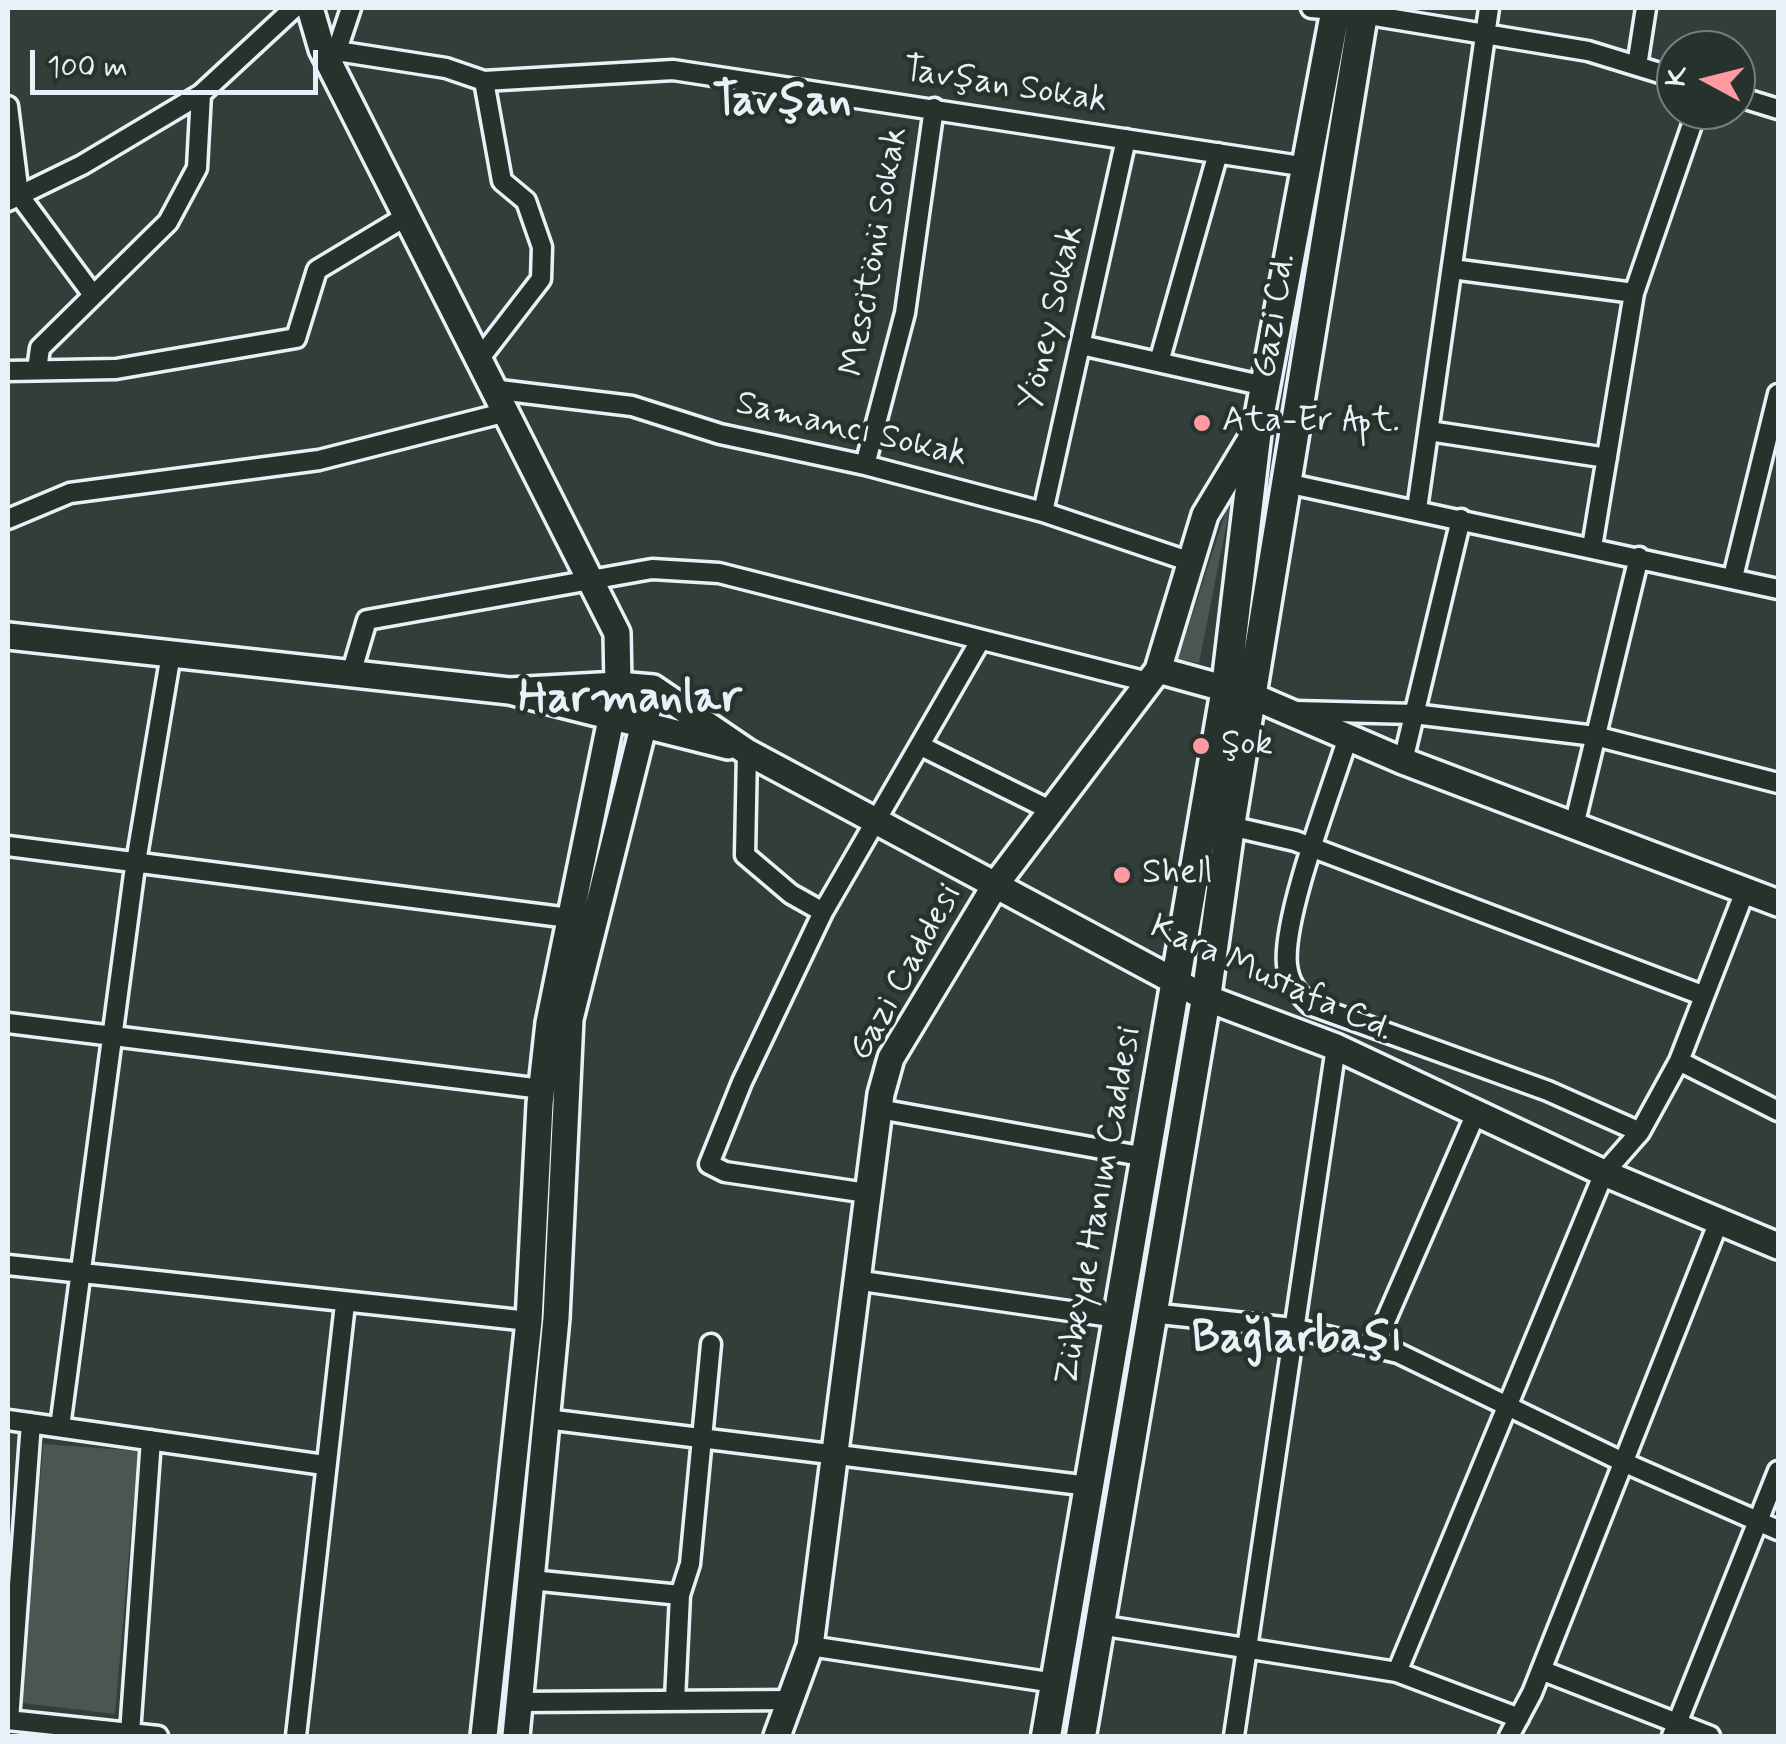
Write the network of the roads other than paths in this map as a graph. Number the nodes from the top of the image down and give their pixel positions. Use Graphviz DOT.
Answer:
graph roads {
  1 [pos="294,8"];
  2 [pos="310,8"];
  3 [pos="352,8"];
  4 [pos="1489,8"];
  5 [pos="1646,8"];
  6 [pos="1342,9"];
  7 [pos="1485,34"];
  8 [pos="334,60"];
  9 [pos="1637,66"];
  10 [pos="1656,72"];
  11 [pos="484,81"];
  12 [pos="201,94"];
  13 [pos="8,106"];
  14 [pos="934,108"];
  15 [pos="1690,130"];
  16 [pos="1126,139"];
  17 [pos="1218,153"];
  18 [pos="1306,167"];
  19 [pos="13,198"];
  20 [pos="404,217"];
  21 [pos="1452,269"];
  22 [pos="1634,293"];
  23 [pos="93,294"];
  24 [pos="1080,344"];
  25 [pos="476,362"];
  26 [pos="1159,362"];
  27 [pos="37,370"];
  28 [pos="8,372"];
  29 [pos="1265,386"];
  30 [pos="491,389"];
  31 [pos="1778,394"];
  32 [pos="503,413"];
  33 [pos="1257,429"];
  34 [pos="1429,431"];
  35 [pos="1607,458"];
  36 [pos="866,465"];
  37 [pos="1286,483"];
  38 [pos="1418,509"];
  39 [pos="1043,512"];
  40 [pos="8,519"];
  41 [pos="1461,519"];
  42 [pos="1592,547"];
  43 [pos="1640,557"];
  44 [pos="1191,562"];
  45 [pos="1732,577"];
  46 [pos="588,578"];
  47 [pos="1778,588"];
  48 [pos="8,636"];
  49 [pos="980,642"];
  50 [pos="171,654"];
  51 [pos="351,674"];
  52 [pos="1153,676"];
  53 [pos="618,684"];
  54 [pos="653,688"];
  55 [pos="509,691"];
  56 [pos="1239,692"];
  57 [pos="1286,710"];
  58 [pos="1414,714"];
  59 [pos="610,715"];
  60 [pos="644,723"];
  61 [pos="1595,736"];
  62 [pos="1348,737"];
  63 [pos="923,746"];
  64 [pos="747,752"];
  65 [pos="1403,761"];
  66 [pos="1778,783"];
  67 [pos="1052,811"];
  68 [pos="879,822"];
  69 [pos="1230,826"];
  70 [pos="1574,826"];
  71 [pos="8,846"];
  72 [pos="1313,849"];
  73 [pos="136,862"];
  74 [pos="996,884"];
  75 [pos="1745,891"];
  76 [pos="1778,903"];
  77 [pos="824,912"];
  78 [pos="569,918"];
  79 [pos="1177,981"];
  80 [pos="1702,995"];
  81 [pos="1206,998"];
  82 [pos="8,1023"];
  83 [pos="111,1034"];
  84 [pos="1336,1047"];
  85 [pos="1680,1062"];
  86 [pos="542,1089"];
  87 [pos="879,1109"];
  88 [pos="1778,1110"];
  89 [pos="1476,1113"];
  90 [pos="1640,1132"];
  91 [pos="1146,1156"];
  92 [pos="1604,1173"];
  93 [pos="867,1193"];
  94 [pos="1718,1221"];
  95 [pos="1778,1246"];
  96 [pos="8,1265"];
  97 [pos="84,1275"];
  98 [pos="855,1280"];
  99 [pos="345,1304"];
  100 [pos="1150,1313"];
  101 [pos="1118,1318"];
  102 [pos="528,1321"];
  103 [pos="1294,1328"];
  104 [pos="711,1344"];
  105 [pos="1374,1347"];
  106 [pos="1507,1406"];
  107 [pos="546,1419"];
  108 [pos="8,1420"];
  109 [pos="31,1423"];
  110 [pos="60,1427"];
  111 [pos="700,1437"];
  112 [pos="152,1440"];
  113 [pos="833,1451"];
  114 [pos="1623,1462"];
  115 [pos="324,1465"];
  116 [pos="1778,1471"];
  117 [pos="1090,1486"];
  118 [pos="1758,1522"];
  119 [pos="1778,1530"];
  120 [pos="531,1580"];
  121 [pos="680,1596"];
  122 [pos="1099,1626"];
  123 [pos="810,1646"];
  124 [pos="1250,1646"];
  125 [pos="1541,1670"];
  126 [pos="1397,1672"];
  127 [pos="1055,1683"];
  128 [pos="675,1700"];
  129 [pos="792,1700"];
  130 [pos="520,1702"];
  131 [pos="1519,1718"];
  132 [pos="8,1720"];
  133 [pos="1674,1731"];
  134 [pos="130,1734"];
  135 [pos="158,1736"];
  136 [pos="296,1736"];
  137 [pos="484,1736"];
  138 [pos="516,1736"];
  139 [pos="777,1736"];
  140 [pos="1046,1736"];
  141 [pos="1081,1736"];
  142 [pos="1234,1736"];
  143 [pos="1509,1736"];
  144 [pos="1710,1736"];
  1 -- 12 [label="street"];
  2 -- 8 [label="street"];
  3 -- 8 [label="street"];
  4 -- 7 [label="street"];
  5 -- 9 [label="street"];
  6 -- 7 [label="street"];
  6 -- 18 [label="main road, Gazi Cd."];
  6 -- 37 [label="main road, Gazi Cd."];
  7 -- 9 [label="street"];
  7 -- 21 [label="street"];
  8 -- 11 [label="street, Tavşan Sokak"];
  8 -- 20 [label="street"];
  9 -- 10 [label="street"];
  11 -- 14 [label="street, Tavşan Sokak"];
  11 -- 25 [label="street"];
  12 -- 19 [label="street"];
  12 -- 23 [label="street"];
  13 -- 19 [label="street"];
  14 -- 16 [label="street, Tavşan Sokak"];
  14 -- 36 [label="street, Mescitönü Sokak"];
  15 -- 22 [label="street"];
  16 -- 17 [label="street, Tavşan Sokak"];
  16 -- 24 [label="street, Yöney Sokak"];
  17 -- 18 [label="street, Tavşan Sokak"];
  17 -- 26 [label="street"];
  18 -- 29 [label="main road, Gazi Cd."];
  19 -- 23 [label="street"];
  20 -- 25 [label="street"];
  20 -- 27 [label="street"];
  21 -- 22 [label="street"];
  21 -- 34 [label="street"];
  22 -- 35 [label="street"];
  23 -- 27 [label="street"];
  24 -- 26 [label="street"];
  24 -- 39 [label="street, Yöney Sokak"];
  25 -- 30 [label="street"];
  26 -- 29 [label="street"];
  27 -- 28 [label="street"];
  29 -- 33 [label="main road, Gazi Cd."];
  30 -- 32 [label="street"];
  30 -- 36 [label="street, Samancı Sokak"];
  31 -- 45 [label="street"];
  32 -- 40 [label="street"];
  32 -- 46 [label="street"];
  33 -- 44 [label="street, Gazi Caddesi"];
  33 -- 56 [label="main road, Gazi Cd."];
  34 -- 35 [label="street"];
  34 -- 38 [label="street"];
  35 -- 42 [label="street"];
  36 -- 39 [label="street, Samancı Sokak"];
  37 -- 38 [label="street"];
  37 -- 56 [label="main road, Gazi Cd."];
  38 -- 41 [label="street"];
  39 -- 44 [label="street, Samancı Sokak"];
  41 -- 42 [label="street"];
  41 -- 58 [label="street"];
  42 -- 43 [label="street"];
  43 -- 45 [label="street"];
  43 -- 61 [label="street"];
  44 -- 52 [label="street, Gazi Caddesi"];
  45 -- 47 [label="street"];
  46 -- 49 [label="street"];
  46 -- 51 [label="street"];
  46 -- 53 [label="street"];
  48 -- 50 [label="street"];
  49 -- 52 [label="street"];
  49 -- 63 [label="street"];
  50 -- 51 [label="street"];
  50 -- 73 [label="street"];
  51 -- 55 [label="street"];
  52 -- 56 [label="street"];
  52 -- 67 [label="street, Gazi Caddesi"];
  53 -- 54 [label="street"];
  53 -- 55 [label="street"];
  53 -- 59 [label="street"];
  54 -- 60 [label="street"];
  54 -- 64 [label="street"];
  55 -- 59 [label="street"];
  56 -- 57 [label="street"];
  56 -- 69 [label="main road"];
  56 -- 79 [label="main road, Zübeyde Hanım Caddesi"];
  57 -- 58 [label="street"];
  57 -- 62 [label="street"];
  58 -- 61 [label="street"];
  58 -- 65 [label="street"];
  59 -- 60 [label="street"];
  59 -- 78 [label="street"];
  60 -- 64 [label="street"];
  60 -- 107 [label="street"];
  61 -- 66 [label="street"];
  61 -- 70 [label="street"];
  62 -- 65 [label="street"];
  62 -- 72 [label="street"];
  63 -- 67 [label="street"];
  63 -- 68 [label="street"];
  64 -- 68 [label="street, Kara Mustafa Cd."];
  64 -- 77 [label="street"];
  65 -- 70 [label="street"];
  67 -- 74 [label="street, Gazi Caddesi"];
  68 -- 74 [label="street, Kara Mustafa Cd."];
  68 -- 77 [label="street"];
  69 -- 72 [label="street"];
  69 -- 81 [label="main road"];
  70 -- 75 [label="street"];
  71 -- 73 [label="street"];
  72 -- 80 [label="street"];
  72 -- 90 [label="street"];
  73 -- 78 [label="street"];
  73 -- 83 [label="street"];
  74 -- 79 [label="street, Kara Mustafa Cd."];
  74 -- 87 [label="street, Gazi Caddesi"];
  75 -- 76 [label="street"];
  75 -- 80 [label="street"];
  77 -- 93 [label="street"];
  78 -- 86 [label="street"];
  79 -- 81 [label="street, Kara Mustafa Cd."];
  79 -- 91 [label="main road, Zübeyde Hanım Caddesi"];
  80 -- 85 [label="street"];
  81 -- 84 [label="street, Kara Mustafa Cd."];
  81 -- 100 [label="main road"];
  82 -- 83 [label="street"];
  83 -- 86 [label="street"];
  83 -- 97 [label="street"];
  84 -- 89 [label="street, Kara Mustafa Cd."];
  84 -- 103 [label="street"];
  85 -- 88 [label="street"];
  85 -- 90 [label="street"];
  86 -- 102 [label="street"];
  87 -- 91 [label="street"];
  87 -- 93 [label="street, Gazi Caddesi"];
  89 -- 92 [label="street, Kara Mustafa Cd."];
  89 -- 105 [label="street"];
  90 -- 92 [label="street"];
  91 -- 101 [label="main road, Zübeyde Hanım Caddesi"];
  92 -- 94 [label="street, Kara Mustafa Cd."];
  92 -- 106 [label="street"];
  93 -- 98 [label="street, Gazi Caddesi"];
  94 -- 95 [label="street, Kara Mustafa Cd."];
  94 -- 114 [label="street"];
  96 -- 97 [label="street"];
  97 -- 99 [label="street"];
  97 -- 110 [label="street"];
  98 -- 101 [label="street"];
  98 -- 113 [label="street, Gazi Caddesi"];
  99 -- 102 [label="street"];
  99 -- 115 [label="street"];
  100 -- 103 [label="street"];
  100 -- 122 [label="main road"];
  101 -- 117 [label="main road, Zübeyde Hanım Caddesi"];
  102 -- 137 [label="street"];
  103 -- 105 [label="street"];
  103 -- 124 [label="street"];
  104 -- 111 [label="street"];
  105 -- 106 [label="street"];
  106 -- 114 [label="street"];
  106 -- 126 [label="street"];
  107 -- 111 [label="street"];
  107 -- 120 [label="street"];
  108 -- 109 [label="street"];
  109 -- 110 [label="street"];
  109 -- 132 [label="street"];
  110 -- 112 [label="street"];
  111 -- 113 [label="street"];
  111 -- 121 [label="street"];
  112 -- 115 [label="street"];
  112 -- 134 [label="street"];
  113 -- 117 [label="street"];
  113 -- 123 [label="street, Gazi Caddesi"];
  114 -- 118 [label="street"];
  114 -- 125 [label="street"];
  115 -- 136 [label="street"];
  116 -- 118 [label="street"];
  117 -- 127 [label="main road, Zübeyde Hanım Caddesi"];
  118 -- 119 [label="street"];
  118 -- 133 [label="street"];
  120 -- 121 [label="street"];
  120 -- 130 [label="street"];
  121 -- 128 [label="street"];
  122 -- 124 [label="street"];
  122 -- 141 [label="main road"];
  123 -- 127 [label="street"];
  123 -- 129 [label="street, Gazi Caddesi"];
  124 -- 126 [label="street"];
  124 -- 142 [label="street"];
  125 -- 131 [label="street"];
  125 -- 133 [label="street"];
  126 -- 131 [label="street"];
  127 -- 140 [label="main road, Zübeyde Hanım Caddesi"];
  128 -- 129 [label="street"];
  128 -- 130 [label="street"];
  129 -- 139 [label="street, Gazi Caddesi"];
  130 -- 138 [label="street"];
  131 -- 143 [label="street"];
  132 -- 134 [label="street"];
  133 -- 144 [label="street"];
  134 -- 135 [label="street"];
}
